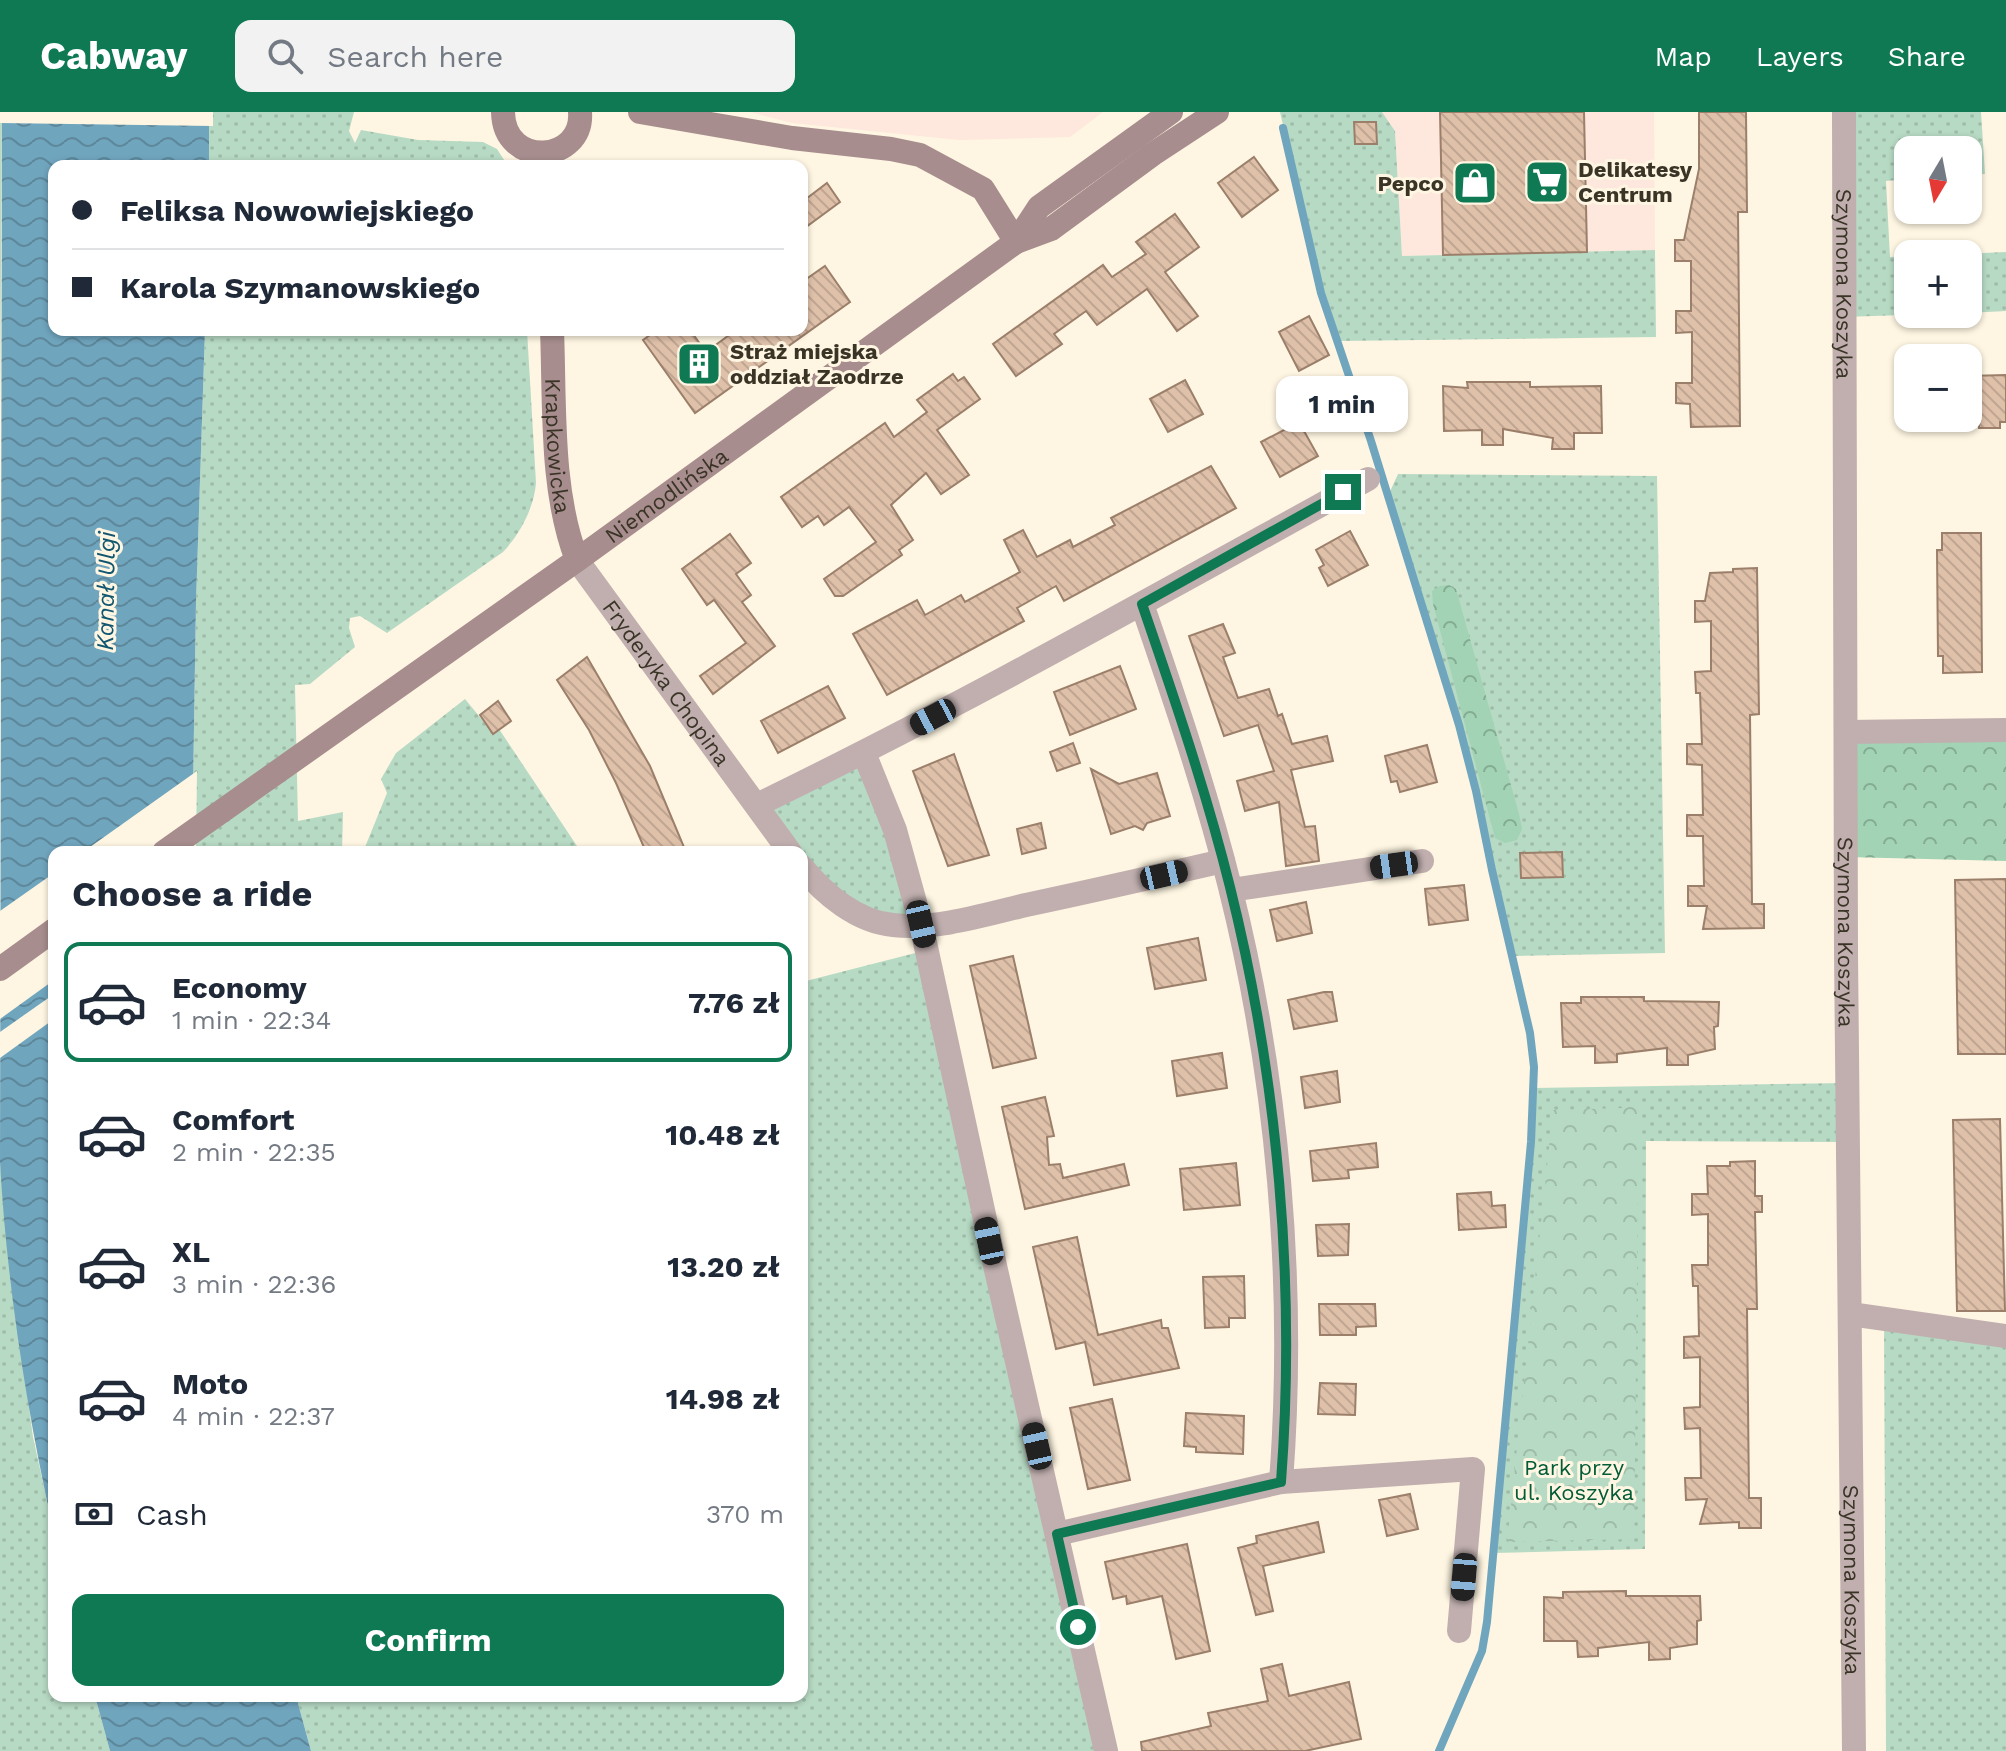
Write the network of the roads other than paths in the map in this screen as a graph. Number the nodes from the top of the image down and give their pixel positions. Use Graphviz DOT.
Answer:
graph roads {
  1 [pos="503,112"];
  2 [pos="580,112"];
  3 [pos="640,112"];
  4 [pos="1171,112"];
  5 [pos="1217,112"];
  6 [pos="1844,112"];
  7 [pos="543,160"];
  8 [pos="1016,242"];
  9 [pos="552,336"];
  10 [pos="1368,479"];
  11 [pos="577,560"];
  12 [pos="1142,604"];
  13 [pos="2006,730"];
  14 [pos="1846,732"];
  15 [pos="864,753"];
  16 [pos="757,805"];
  17 [pos="172,846"];
  18 [pos="786,846"];
  19 [pos="1223,861"];
  20 [pos="1422,861"];
  21 [pos="808,874"];
  22 [pos="1231,890"];
  23 [pos="921,924"];
  24 [pos="48,934"];
  25 [pos="0,969"];
  26 [pos="1850,1314"];
  27 [pos="2006,1336"];
  28 [pos="1281,1482"];
  29 [pos="1057,1534"];
  30 [pos="1459,1631"];
  31 [pos="1106,1751"];
  32 [pos="1854,1751"];
  1 -- 7 [label="main road"];
  2 -- 7 [label="main road"];
  3 -- 8 [label="main road"];
  4 -- 8 [label="main road, Niemodlińska"];
  5 -- 8 [label="main road, Niemodlińska"];
  6 -- 14 [label="street, Szymona Koszyka"];
  8 -- 11 [label="main road, Niemodlińska"];
  9 -- 11 [label="main road, Krapkowicka"];
  10 -- 12 [label="street"];
  11 -- 16 [label="street, Fryderyka Chopina"];
  11 -- 17 [label="main road, Niemodlińska"];
  12 -- 15 [label="street"];
  12 -- 19 [label="street"];
  13 -- 14 [label="street"];
  14 -- 26 [label="street, Szymona Koszyka"];
  15 -- 16 [label="street"];
  15 -- 23 [label="street"];
  16 -- 18 [label="street, Fryderyka Chopina"];
  19 -- 22 [label="street"];
  19 -- 23 [label="street"];
  20 -- 22 [label="street"];
  21 -- 23 [label="street"];
  22 -- 28 [label="street"];
  23 -- 29 [label="street"];
  24 -- 25 [label="main road"];
  26 -- 27 [label="street"];
  26 -- 32 [label="street, Szymona Koszyka"];
  28 -- 29 [label="street"];
  28 -- 30 [label="street"];
  29 -- 31 [label="street"];
}
